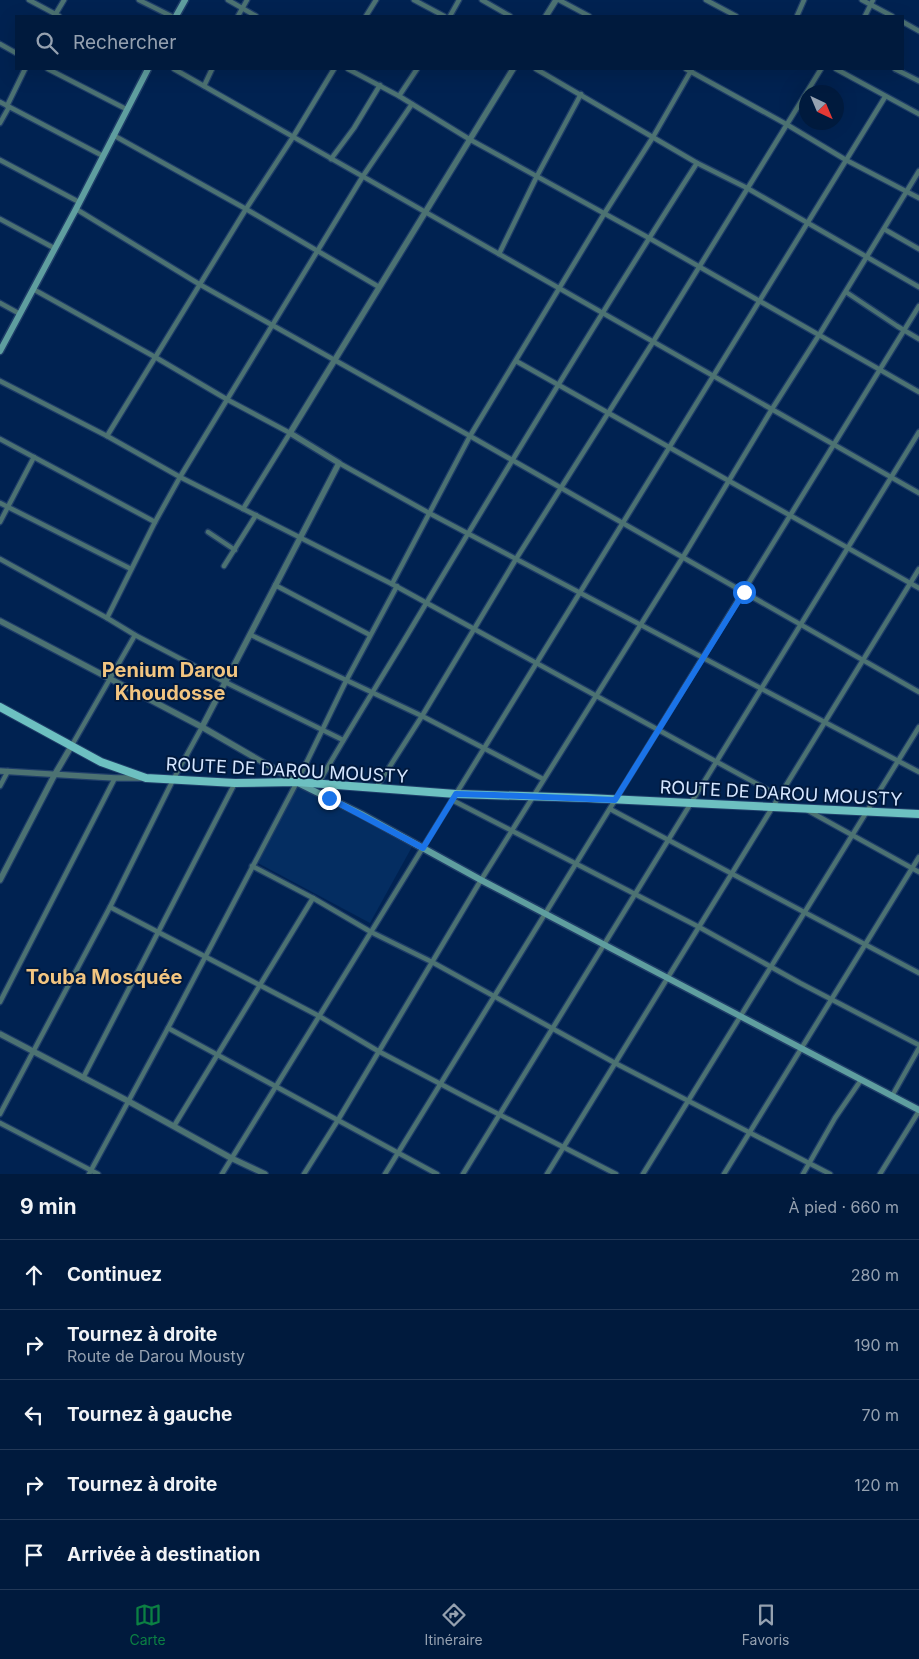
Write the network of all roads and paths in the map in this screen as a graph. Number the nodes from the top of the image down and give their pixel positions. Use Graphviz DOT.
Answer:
graph roads {
  1 [pos="28,0"];
  2 [pos="64,0"];
  3 [pos="139,0"];
  4 [pos="185,0"];
  5 [pos="228,0"];
  6 [pos="246,0"];
  7 [pos="376,0"];
  8 [pos="414,0"];
  9 [pos="459,0"];
  10 [pos="482,0"];
  11 [pos="557,0"];
  12 [pos="706,0"];
  13 [pos="804,0"];
  14 [pos="862,0"];
  15 [pos="872,2"];
  16 [pos="242,8"];
  17 [pos="725,14"];
  18 [pos="55,15"];
  19 [pos="57,15"];
  20 [pos="169,15"];
  21 [pos="177,15"];
  22 [pos="238,15"];
  23 [pos="254,15"];
  24 [pos="367,15"];
  25 [pos="442,15"];
  26 [pos="451,15"];
  27 [pos="508,15"];
  28 [pos="547,15"];
  29 [pos="587,15"];
  30 [pos="797,15"];
  31 [pos="866,15"];
  32 [pos="891,15"];
  33 [pos="904,23"];
  34 [pos="919,31"];
  35 [pos="0,44"];
  36 [pos="15,52"];
  37 [pos="25,70"];
  38 [pos="50,70"];
  39 [pos="147,70"];
  40 [pos="176,70"];
  41 [pos="212,70"];
  42 [pos="333,70"];
  43 [pos="350,70"];
  44 [pos="416,70"];
  45 [pos="512,70"];
  46 [pos="538,70"];
  47 [pos="689,70"];
  48 [pos="820,70"];
  49 [pos="839,70"];
  50 [pos="897,70"];
  51 [pos="919,81"];
  52 [pos="380,85"];
  53 [pos="204,86"];
  54 [pos="581,94"];
  55 [pos="399,96"];
  56 [pos="885,97"];
  57 [pos="0,102"];
  58 [pos="412,104"];
  59 [pos="8,106"];
  60 [pos="126,109"];
  61 [pos="919,114"];
  62 [pos="0,122"];
  63 [pos="786,124"];
  64 [pos="113,135"];
  65 [pos="293,137"];
  66 [pos="653,137"];
  67 [pos="469,139"];
  68 [pos="103,156"];
  69 [pos="332,158"];
  70 [pos="0,160"];
  71 [pos="846,160"];
  72 [pos="697,162"];
  73 [pos="919,171"];
  74 [pos="363,176"];
  75 [pos="537,176"];
  76 [pos="747,188"];
  77 [pos="906,191"];
  78 [pos="919,198"];
  79 [pos="79,202"];
  80 [pos="246,209"];
  81 [pos="76,210"];
  82 [pos="425,212"];
  83 [pos="604,214"];
  84 [pos="0,218"];
  85 [pos="807,223"];
  86 [pos="884,229"];
  87 [pos="649,238"];
  88 [pos="54,248"];
  89 [pos="919,249"];
  90 [pos="318,252"];
  91 [pos="499,254"];
  92 [pos="867,256"];
  93 [pos="698,267"];
  94 [pos="199,284"];
  95 [pos="379,287"];
  96 [pos="919,287"];
  97 [pos="32,289"];
  98 [pos="560,289"];
  99 [pos="846,292"];
  100 [pos="759,301"];
  101 [pos="0,303"];
  102 [pos="919,306"];
  103 [pos="603,313"];
  104 [pos="20,314"];
  105 [pos="274,325"];
  106 [pos="904,330"];
  107 [pos="819,335"];
  108 [pos="919,338"];
  109 [pos="653,342"];
  110 [pos="0,351"];
  111 [pos="155,357"];
  112 [pos="335,359"];
  113 [pos="516,361"];
  114 [pos="879,371"];
  115 [pos="713,376"];
  116 [pos="0,381"];
  117 [pos="559,385"];
  118 [pos="919,392"];
  119 [pos="228,400"];
  120 [pos="772,409"];
  121 [pos="608,412"];
  122 [pos="919,432"];
  123 [pos="290,433"];
  124 [pos="107,436"];
  125 [pos="470,436"];
  126 [pos="0,439"];
  127 [pos="834,444"];
  128 [pos="670,447"];
  129 [pos="34,457"];
  130 [pos="513,460"];
  131 [pos="339,463"];
  132 [pos="180,477"];
  133 [pos="891,477"];
  134 [pos="729,480"];
  135 [pos="561,488"];
  136 [pos="919,493"];
  137 [pos="0,502"];
  138 [pos="8,507"];
  139 [pos="243,509"];
  140 [pos="429,513"];
  141 [pos="790,515"];
  142 [pos="256,516"];
  143 [pos="0,522"];
  144 [pos="155,522"];
  145 [pos="623,523"];
  146 [pos="208,532"];
  147 [pos="468,533"];
  148 [pos="300,538"];
  149 [pos="848,547"];
  150 [pos="235,550"];
  151 [pos="683,557"];
  152 [pos="0,559"];
  153 [pos="516,559"];
  154 [pos="224,566"];
  155 [pos="131,569"];
  156 [pos="919,569"];
  157 [pos="910,583"];
  158 [pos="275,585"];
  159 [pos="394,585"];
  160 [pos="919,588"];
  161 [pos="744,592"];
  162 [pos="580,593"];
  163 [pos="426,603"];
  164 [pos="107,618"];
  165 [pos="0,621"];
  166 [pos="640,624"];
  167 [pos="801,624"];
  168 [pos="474,629"];
  169 [pos="135,635"];
  170 [pos="251,635"];
  171 [pos="370,635"];
  172 [pos="703,658"];
  173 [pos="863,660"];
  174 [pos="536,663"];
  175 [pos="110,678"];
  176 [pos="346,681"];
  177 [pos="225,682"];
  178 [pos="761,688"];
  179 [pos="374,692"];
  180 [pos="919,692"];
  181 [pos="595,695"];
  182 [pos="0,707"];
  183 [pos="422,716"];
  184 [pos="825,722"];
  185 [pos="202,727"];
  186 [pos="919,727"];
  187 [pos="321,730"];
  188 [pos="658,730"];
  189 [pos="343,740"];
  190 [pos="72,746"];
  191 [pos="485,747"];
  192 [pos="898,761"];
  193 [pos="716,762"];
  194 [pos="0,771"];
  195 [pos="8,771"];
  196 [pos="919,772"];
  197 [pos="55,774"];
  198 [pos="115,778"];
  199 [pos="146,778"];
  200 [pos="543,779"];
  201 [pos="173,780"];
  202 [pos="297,782"];
  203 [pos="235,783"];
  204 [pos="318,784"];
  205 [pos="0,786"];
  206 [pos="375,789"];
  207 [pos="534,796"];
  208 [pos="779,796"];
  209 [pos="454,797"];
  210 [pos="615,800"];
  211 [pos="691,803"];
  212 [pos="772,808"];
  213 [pos="610,809"];
  214 [pos="806,809"];
  215 [pos="867,812"];
  216 [pos="919,814"];
  217 [pos="512,832"];
  218 [pos="852,835"];
  219 [pos="668,840"];
  220 [pos="423,848"];
  221 [pos="919,857"];
  222 [pos="576,864"];
  223 [pos="252,866"];
  224 [pos="912,868"];
  225 [pos="919,872"];
  226 [pos="732,874"];
  227 [pos="0,880"];
  228 [pos="482,880"];
  229 [pos="635,895"];
  230 [pos="313,898"];
  231 [pos="110,907"];
  232 [pos="805,912"];
  233 [pos="546,913"];
  234 [pos="699,927"];
  235 [pos="371,932"];
  236 [pos="159,933"];
  237 [pos="604,944"];
  238 [pos="866,944"];
  239 [pos="205,957"];
  240 [pos="432,962"];
  241 [pos="771,967"];
  242 [pos="919,973"];
  243 [pos="668,978"];
  244 [pos="259,985"];
  245 [pos="495,996"];
  246 [pos="831,999"];
  247 [pos="0,1002"];
  248 [pos="319,1016"];
  249 [pos="740,1016"];
  250 [pos="168,1028"];
  251 [pos="552,1028"];
  252 [pos="0,1034"];
  253 [pos="919,1046"];
  254 [pos="802,1048"];
  255 [pos="378,1051"];
  256 [pos="33,1052"];
  257 [pos="216,1054"];
  258 [pos="615,1063"];
  259 [pos="83,1078"];
  260 [pos="861,1080"];
  261 [pos="441,1084"];
  262 [pos="275,1087"];
  263 [pos="892,1096"];
  264 [pos="128,1101"];
  265 [pos="688,1101"];
  266 [pos="919,1110"];
  267 [pos="0,1114"];
  268 [pos="499,1115"];
  269 [pos="338,1120"];
  270 [pos="0,1123"];
  271 [pos="174,1126"];
  272 [pos="749,1132"];
  273 [pos="563,1147"];
  274 [pos="398,1153"];
  275 [pos="231,1158"];
  276 [pos="809,1163"];
  277 [pos="90,1172"];
  278 [pos="98,1174"];
  279 [pos="222,1174"];
  280 [pos="266,1174"];
  281 [pos="304,1174"];
  282 [pos="385,1174"];
  283 [pos="437,1174"];
  284 [pos="463,1174"];
  285 [pos="547,1174"];
  286 [pos="616,1174"];
  287 [pos="643,1174"];
  288 [pos="724,1174"];
  289 [pos="803,1174"];
  290 [pos="830,1174"];
  291 [pos="880,1174"];
  1 -- 18 [label="street"];
  2 -- 19 [label="street"];
  3 -- 20 [label="street"];
  4 -- 21 [label="main road"];
  5 -- 16 [label="street"];
  6 -- 16 [label="street"];
  7 -- 24 [label="street"];
  8 -- 25 [label="street"];
  9 -- 26 [label="street"];
  10 -- 27 [label="street"];
  11 -- 28 [label="street"];
  11 -- 29 [label="street"];
  12 -- 17 [label="street"];
  13 -- 30 [label="street"];
  14 -- 15 [label="street"];
  15 -- 31 [label="street"];
  15 -- 32 [label="street"];
  16 -- 22 [label="street"];
  16 -- 23 [label="street"];
  33 -- 34 [label="street"];
  35 -- 36 [label="street"];
  37 -- 59 [label="street"];
  38 -- 60 [label="street"];
  39 -- 60 [label="main road"];
  40 -- 53 [label="street"];
  41 -- 53 [label="street"];
  42 -- 65 [label="street"];
  43 -- 52 [label="street"];
  44 -- 55 [label="street"];
  45 -- 67 [label="street"];
  46 -- 54 [label="street"];
  47 -- 63 [label="street"];
  47 -- 66 [label="street"];
  48 -- 63 [label="street"];
  49 -- 56 [label="street"];
  50 -- 51 [label="street"];
  52 -- 55 [label="street"];
  52 -- 69 [label="street"];
  53 -- 65 [label="street"];
  54 -- 66 [label="street"];
  54 -- 75 [label="street"];
  55 -- 58 [label="street"];
  56 -- 61 [label="street"];
  56 -- 71 [label="street"];
  57 -- 59 [label="street"];
  58 -- 67 [label="street"];
  58 -- 74 [label="street"];
  59 -- 62 [label="street"];
  59 -- 68 [label="street"];
  60 -- 64 [label="main road"];
  63 -- 71 [label="street"];
  63 -- 76 [label="street"];
  64 -- 68 [label="main road"];
  64 -- 80 [label="street"];
  65 -- 69 [label="street"];
  65 -- 80 [label="street"];
  66 -- 72 [label="street"];
  66 -- 83 [label="street"];
  67 -- 75 [label="street"];
  67 -- 82 [label="street"];
  68 -- 79 [label="main road"];
  69 -- 74 [label="street"];
  70 -- 79 [label="street"];
  71 -- 77 [label="street"];
  71 -- 85 [label="street"];
  72 -- 76 [label="street"];
  72 -- 87 [label="street"];
  73 -- 77 [label="street"];
  74 -- 82 [label="street"];
  74 -- 90 [label="street"];
  75 -- 83 [label="street"];
  75 -- 91 [label="street"];
  76 -- 85 [label="street"];
  76 -- 93 [label="street"];
  77 -- 78 [label="street"];
  77 -- 86 [label="street"];
  79 -- 81 [label="main road"];
  80 -- 90 [label="street"];
  80 -- 94 [label="street"];
  81 -- 88 [label="main road"];
  81 -- 94 [label="street"];
  82 -- 91 [label="street"];
  82 -- 95 [label="street"];
  83 -- 87 [label="street"];
  83 -- 98 [label="street"];
  84 -- 88 [label="street"];
  85 -- 92 [label="street"];
  85 -- 100 [label="street"];
  86 -- 89 [label="street"];
  86 -- 92 [label="street"];
  87 -- 93 [label="street"];
  87 -- 103 [label="street"];
  88 -- 97 [label="main road"];
  90 -- 95 [label="street"];
  90 -- 105 [label="street"];
  91 -- 98 [label="street"];
  92 -- 96 [label="street"];
  92 -- 99 [label="street"];
  93 -- 100 [label="street"];
  93 -- 109 [label="street"];
  94 -- 105 [label="street"];
  94 -- 111 [label="street"];
  95 -- 112 [label="street"];
  97 -- 104 [label="main road"];
  97 -- 111 [label="street"];
  98 -- 103 [label="street"];
  98 -- 113 [label="street"];
  99 -- 106 [label="street"];
  99 -- 107 [label="street"];
  100 -- 107 [label="street"];
  100 -- 115 [label="street"];
  101 -- 104 [label="street"];
  102 -- 106 [label="street"];
  103 -- 109 [label="street"];
  103 -- 117 [label="street"];
  104 -- 110 [label="main road"];
  105 -- 112 [label="street"];
  105 -- 119 [label="street"];
  106 -- 108 [label="street"];
  106 -- 114 [label="street"];
  107 -- 114 [label="street"];
  107 -- 120 [label="street"];
  109 -- 115 [label="street"];
  109 -- 121 [label="street"];
  111 -- 119 [label="street"];
  111 -- 124 [label="street"];
  112 -- 123 [label="street"];
  112 -- 125 [label="street"];
  113 -- 117 [label="street"];
  113 -- 125 [label="street"];
  114 -- 118 [label="street"];
  114 -- 127 [label="street"];
  115 -- 120 [label="street"];
  115 -- 128 [label="street"];
  116 -- 124 [label="street"];
  117 -- 121 [label="street"];
  117 -- 130 [label="street"];
  119 -- 123 [label="street"];
  119 -- 132 [label="street"];
  120 -- 127 [label="street"];
  120 -- 134 [label="street"];
  121 -- 128 [label="street"];
  121 -- 135 [label="street"];
  122 -- 133 [label="street"];
  123 -- 131 [label="street"];
  123 -- 139 [label="street"];
  124 -- 132 [label="street"];
  125 -- 130 [label="street"];
  125 -- 140 [label="street"];
  126 -- 129 [label="street"];
  127 -- 133 [label="street"];
  127 -- 141 [label="street"];
  128 -- 134 [label="street"];
  128 -- 145 [label="street"];
  129 -- 138 [label="street"];
  129 -- 144 [label="street"];
  130 -- 135 [label="street"];
  130 -- 147 [label="street"];
  131 -- 140 [label="street"];
  131 -- 148 [label="street"];
  132 -- 139 [label="street"];
  132 -- 144 [label="street"];
  133 -- 136 [label="street"];
  133 -- 149 [label="street"];
  134 -- 141 [label="street"];
  134 -- 151 [label="street"];
  135 -- 145 [label="street"];
  135 -- 153 [label="street"];
  137 -- 138 [label="street"];
  138 -- 143 [label="street"];
  138 -- 155 [label="street"];
  139 -- 142 [label="street"];
  140 -- 147 [label="street"];
  140 -- 159 [label="street"];
  141 -- 149 [label="street"];
  141 -- 161 [label="street"];
  142 -- 148 [label="street"];
  142 -- 150 [label="street"];
  144 -- 155 [label="street"];
  145 -- 151 [label="street"];
  145 -- 162 [label="street"];
  146 -- 150 [label="street"];
  147 -- 153 [label="street"];
  147 -- 163 [label="street"];
  148 -- 158 [label="street"];
  148 -- 159 [label="street"];
  149 -- 157 [label="street"];
  149 -- 167 [label="street"];
  150 -- 154 [label="street"];
  151 -- 161 [label="street"];
  151 -- 166 [label="street"];
  152 -- 164 [label="street"];
  153 -- 162 [label="street"];
  153 -- 168 [label="street"];
  155 -- 164 [label="street"];
  156 -- 157 [label="street"];
  157 -- 160 [label="street"];
  157 -- 173 [label="street"];
  158 -- 170 [label="street"];
  158 -- 171 [label="street"];
  159 -- 163 [label="street"];
  159 -- 171 [label="street"];
  161 -- 167 [label="street"];
  161 -- 172 [label="street"];
  162 -- 166 [label="street"];
  162 -- 174 [label="street"];
  163 -- 168 [label="street"];
  163 -- 179 [label="street"];
  164 -- 169 [label="street"];
  165 -- 175 [label="street"];
  166 -- 172 [label="street"];
  166 -- 181 [label="street"];
  167 -- 173 [label="street"];
  167 -- 178 [label="street"];
  168 -- 174 [label="street"];
  168 -- 183 [label="street"];
  169 -- 175 [label="street"];
  169 -- 177 [label="street"];
  170 -- 176 [label="street"];
  170 -- 177 [label="street"];
  171 -- 176 [label="street"];
  172 -- 178 [label="street"];
  172 -- 188 [label="street"];
  173 -- 180 [label="street"];
  173 -- 184 [label="street"];
  174 -- 181 [label="street"];
  174 -- 191 [label="street"];
  175 -- 185 [label="street"];
  175 -- 190 [label="street"];
  176 -- 179 [label="street"];
  176 -- 187 [label="street"];
  177 -- 185 [label="street"];
  177 -- 187 [label="street"];
  178 -- 184 [label="street"];
  178 -- 193 [label="street"];
  179 -- 183 [label="street"];
  179 -- 189 [label="street"];
  181 -- 188 [label="street"];
  181 -- 200 [label="street"];
  182 -- 190 [label="main road, ROUTE DE DAROU MOUSTY"];
  183 -- 191 [label="street"];
  183 -- 206 [label="street"];
  184 -- 192 [label="street"];
  184 -- 208 [label="street"];
  185 -- 201 [label="street"];
  185 -- 202 [label="street"];
  186 -- 192 [label="street"];
  187 -- 189 [label="street"];
  187 -- 202 [label="street"];
  188 -- 193 [label="street"];
  188 -- 210 [label="street"];
  189 -- 204 [label="street"];
  190 -- 197 [label="street"];
  190 -- 199 [label="main road, ROUTE DE DAROU MOUSTY"];
  191 -- 200 [label="street"];
  191 -- 209 [label="street"];
  192 -- 196 [label="street"];
  192 -- 215 [label="street"];
  193 -- 208 [label="street"];
  193 -- 211 [label="street"];
  194 -- 195 [label="street"];
  195 -- 197 [label="street"];
  195 -- 205 [label="street"];
  197 -- 198 [label="street"];
  197 -- 227 [label="street"];
  198 -- 199 [label="street"];
  198 -- 247 [label="street"];
  199 -- 201 [label="main road, ROUTE DE DAROU MOUSTY"];
  200 -- 207 [label="street"];
  201 -- 203 [label="main road, ROUTE DE DAROU MOUSTY"];
  201 -- 231 [label="street"];
  202 -- 203 [label="main road, ROUTE DE DAROU MOUSTY"];
  202 -- 204 [label="main road, ROUTE DE DAROU MOUSTY"];
  202 -- 220 [label="main road"];
  202 -- 223 [label="street"];
  203 -- 236 [label="street"];
  204 -- 206 [label="main road, ROUTE DE DAROU MOUSTY"];
  206 -- 209 [label="main road, ROUTE DE DAROU MOUSTY"];
  207 -- 209 [label="main road, ROUTE DE DAROU MOUSTY"];
  207 -- 210 [label="main road, ROUTE DE DAROU MOUSTY"];
  207 -- 217 [label="street"];
  208 -- 212 [label="street"];
  209 -- 217 [label="street"];
  209 -- 220 [label="street"];
  210 -- 211 [label="main road, ROUTE DE DAROU MOUSTY"];
  210 -- 213 [label="street"];
  211 -- 212 [label="main road, ROUTE DE DAROU MOUSTY"];
  211 -- 219 [label="street"];
  212 -- 214 [label="main road, ROUTE DE DAROU MOUSTY"];
  212 -- 226 [label="street"];
  213 -- 219 [label="street"];
  213 -- 222 [label="street"];
  214 -- 215 [label="main road, ROUTE DE DAROU MOUSTY"];
  214 -- 218 [label="street"];
  215 -- 216 [label="main road, ROUTE DE DAROU MOUSTY"];
  215 -- 218 [label="street"];
  217 -- 222 [label="street"];
  217 -- 228 [label="street"];
  218 -- 224 [label="street"];
  218 -- 232 [label="street"];
  219 -- 226 [label="street"];
  219 -- 229 [label="street"];
  220 -- 228 [label="main road"];
  220 -- 235 [label="street"];
  221 -- 224 [label="street"];
  222 -- 229 [label="street"];
  222 -- 233 [label="street"];
  223 -- 230 [label="street"];
  223 -- 239 [label="street"];
  224 -- 225 [label="street"];
  224 -- 238 [label="street"];
  226 -- 232 [label="street"];
  226 -- 234 [label="street"];
  228 -- 233 [label="main road"];
  228 -- 240 [label="street"];
  229 -- 234 [label="street"];
  229 -- 237 [label="street"];
  230 -- 235 [label="street"];
  230 -- 244 [label="street"];
  231 -- 236 [label="street"];
  231 -- 256 [label="street"];
  232 -- 238 [label="street"];
  232 -- 241 [label="street"];
  233 -- 237 [label="main road"];
  233 -- 245 [label="street"];
  234 -- 241 [label="street"];
  234 -- 243 [label="street"];
  235 -- 240 [label="street"];
  235 -- 248 [label="street"];
  236 -- 239 [label="street"];
  236 -- 259 [label="street"];
  237 -- 243 [label="main road"];
  237 -- 251 [label="street"];
  238 -- 242 [label="street"];
  238 -- 246 [label="street"];
  239 -- 244 [label="street"];
  239 -- 250 [label="street"];
  240 -- 245 [label="street"];
  240 -- 255 [label="street"];
  241 -- 246 [label="street"];
  241 -- 249 [label="street"];
  243 -- 249 [label="main road"];
  243 -- 258 [label="street"];
  244 -- 248 [label="street"];
  244 -- 257 [label="street"];
  245 -- 251 [label="street"];
  245 -- 261 [label="street"];
  246 -- 253 [label="street"];
  246 -- 254 [label="street"];
  248 -- 255 [label="street"];
  248 -- 262 [label="street"];
  249 -- 254 [label="main road"];
  249 -- 265 [label="street"];
  250 -- 257 [label="street"];
  250 -- 264 [label="street"];
  251 -- 258 [label="street"];
  251 -- 268 [label="street"];
  252 -- 256 [label="street"];
  253 -- 263 [label="street"];
  254 -- 260 [label="main road"];
  254 -- 272 [label="street"];
  255 -- 261 [label="street"];
  255 -- 269 [label="street"];
  256 -- 259 [label="street"];
  256 -- 267 [label="street"];
  257 -- 262 [label="street"];
  257 -- 271 [label="street"];
  258 -- 265 [label="street"];
  258 -- 273 [label="street"];
  259 -- 264 [label="street"];
  260 -- 263 [label="main road"];
  260 -- 276 [label="street"];
  261 -- 268 [label="street"];
  261 -- 274 [label="street"];
  262 -- 269 [label="street"];
  262 -- 275 [label="street"];
  263 -- 266 [label="main road"];
  264 -- 271 [label="street"];
  264 -- 277 [label="street"];
  265 -- 272 [label="street"];
  265 -- 287 [label="street"];
  266 -- 291 [label="street"];
  268 -- 273 [label="street"];
  268 -- 284 [label="street"];
  269 -- 274 [label="street"];
  269 -- 281 [label="street"];
  270 -- 277 [label="street"];
  271 -- 275 [label="street"];
  272 -- 276 [label="street"];
  272 -- 288 [label="street"];
  273 -- 285 [label="street"];
  273 -- 286 [label="street"];
  274 -- 282 [label="street"];
  274 -- 283 [label="street"];
  275 -- 279 [label="street"];
  275 -- 280 [label="street"];
  276 -- 289 [label="street"];
  276 -- 290 [label="street"];
  277 -- 278 [label="street"];
}
